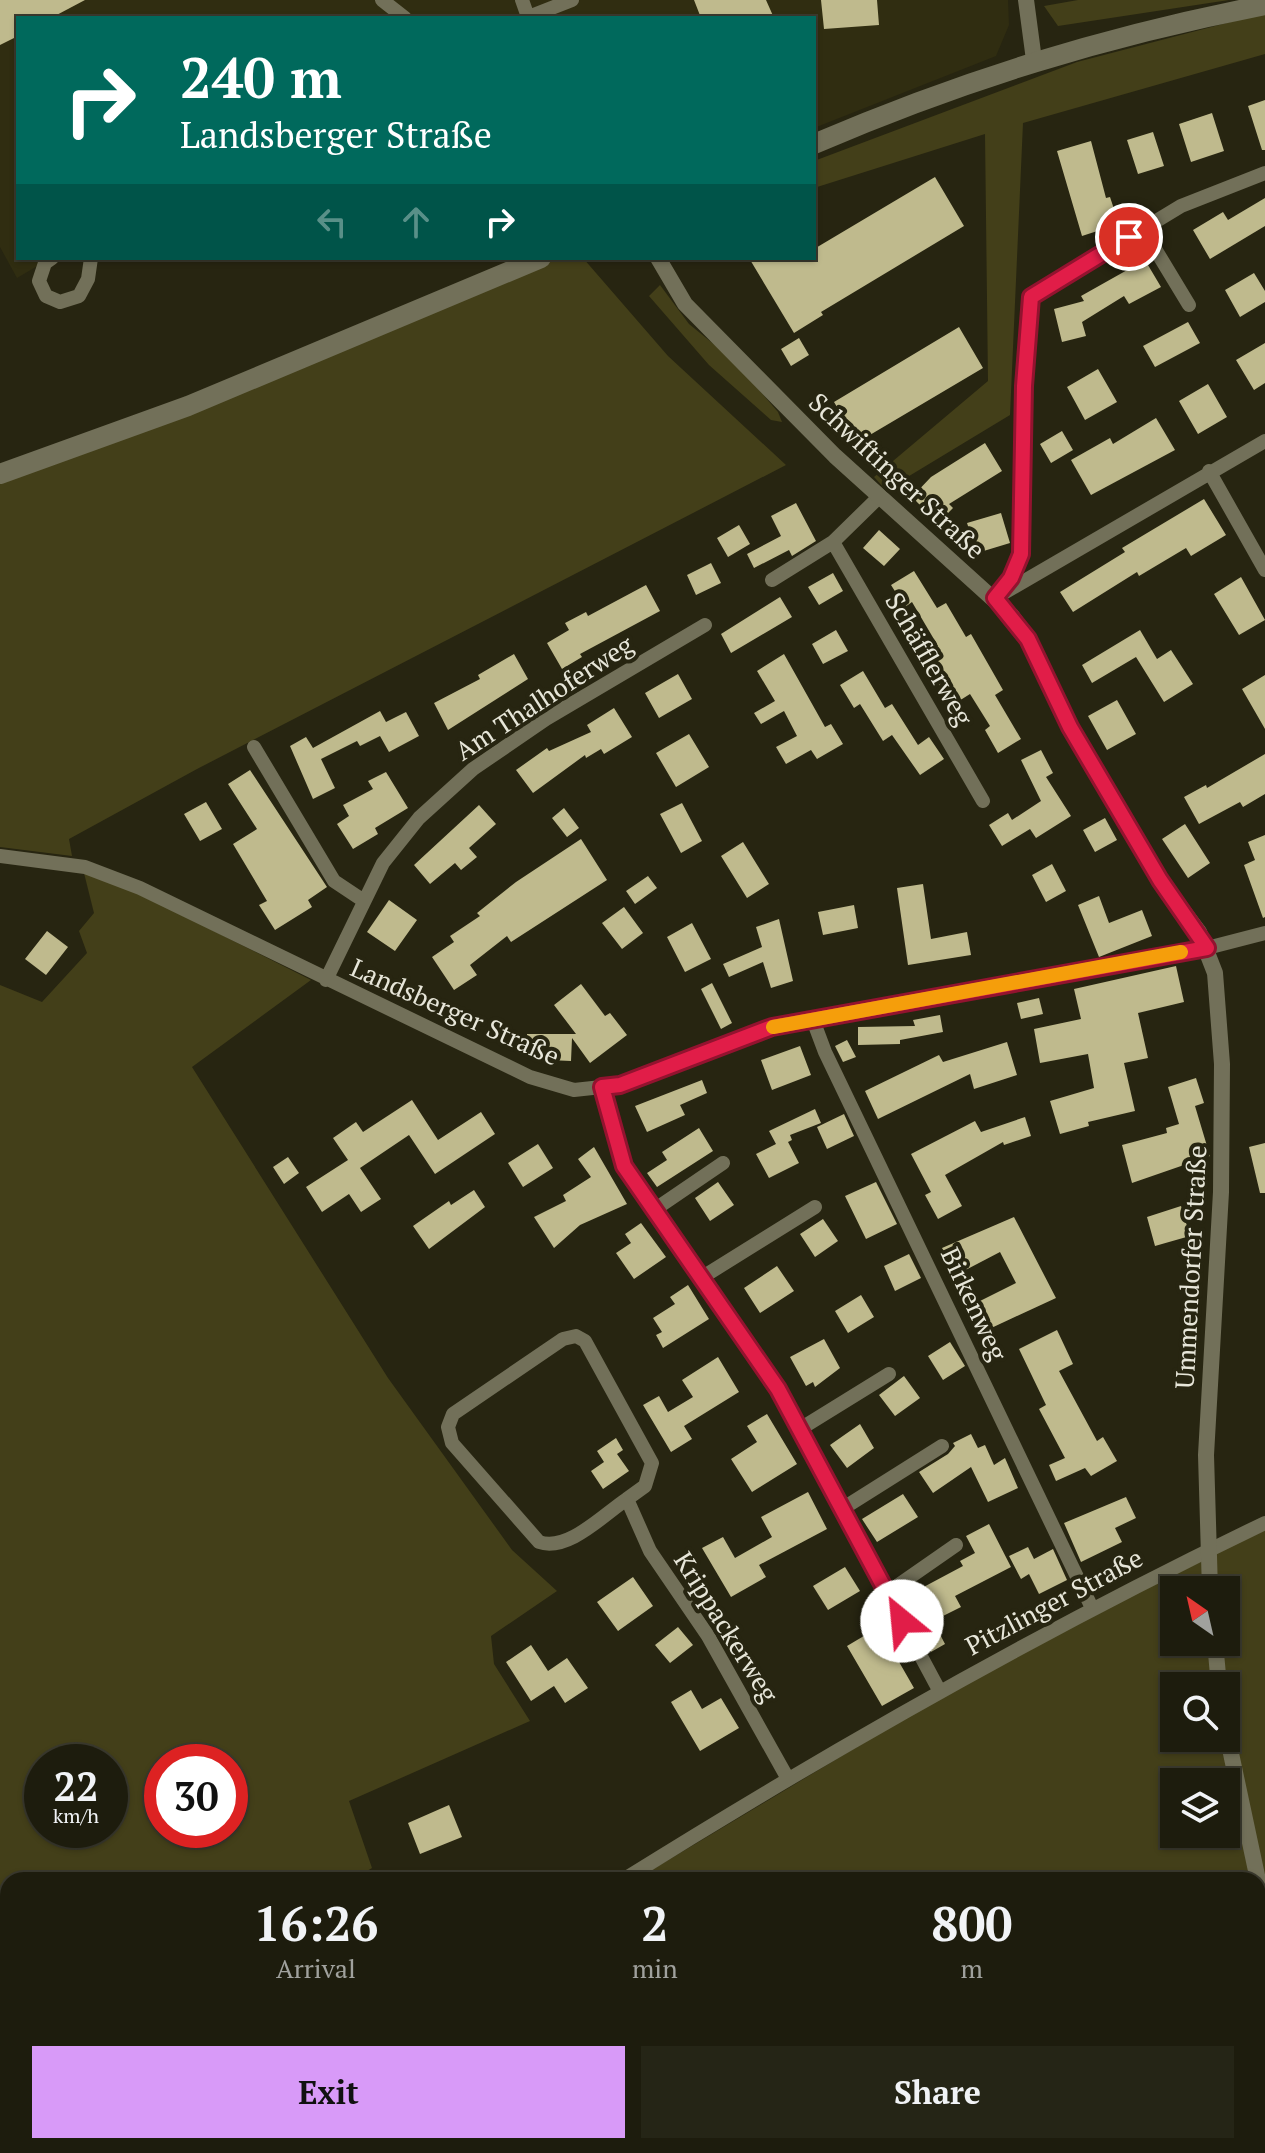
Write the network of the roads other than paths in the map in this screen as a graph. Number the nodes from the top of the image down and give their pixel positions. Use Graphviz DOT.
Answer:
graph roads {
  1 [pos="382,0"];
  2 [pos="572,0"];
  3 [pos="1026,0"];
  4 [pos="1265,5"];
  5 [pos="402,16"];
  6 [pos="532,16"];
  7 [pos="1034,60"];
  8 [pos="816,143"];
  9 [pos="1265,173"];
  10 [pos="1143,229"];
  11 [pos="49,260"];
  12 [pos="91,260"];
  13 [pos="536,260"];
  14 [pos="659,260"];
  15 [pos="1189,305"];
  16 [pos="1265,441"];
  17 [pos="1209,471"];
  18 [pos="0,474"];
  19 [pos="880,496"];
  20 [pos="833,542"];
  21 [pos="1265,570"];
  22 [pos="772,580"];
  23 [pos="995,598"];
  24 [pos="705,625"];
  25 [pos="254,747"];
  26 [pos="983,801"];
  27 [pos="0,856"];
  28 [pos="364,901"];
  29 [pos="1265,933"];
  30 [pos="1207,948"];
  31 [pos="326,980"];
  32 [pos="813,1020"];
  33 [pos="602,1087"];
  34 [pos="723,1163"];
  35 [pos="815,1207"];
  36 [pos="654,1210"];
  37 [pos="701,1278"];
  38 [pos="889,1374"];
  39 [pos="800,1429"];
  40 [pos="942,1446"];
  41 [pos="627,1499"];
  42 [pos="842,1509"];
  43 [pos="1265,1523"];
  44 [pos="956,1545"];
  45 [pos="1208,1550"];
  46 [pos="1209,1576"];
  47 [pos="887,1593"];
  48 [pos="1092,1608"];
  49 [pos="939,1690"];
  50 [pos="1231,1752"];
  51 [pos="788,1779"];
  52 [pos="636,1872"];
  53 [pos="1256,1872"];
  1 -- 5 [label="street"];
  2 -- 6 [label="street"];
  3 -- 7 [label="street"];
  4 -- 7 [label="main road"];
  7 -- 8 [label="main road"];
  9 -- 10 [label="street"];
  10 -- 15 [label="street"];
  10 -- 23 [label="street"];
  11 -- 12 [label="street"];
  13 -- 18 [label="main road"];
  14 -- 19 [label="street, Schwiftinger Straße"];
  16 -- 17 [label="street"];
  17 -- 21 [label="street"];
  17 -- 23 [label="street"];
  19 -- 20 [label="street"];
  19 -- 23 [label="street, Schwiftinger Straße"];
  20 -- 22 [label="street"];
  20 -- 26 [label="street, Schäfflerweg"];
  23 -- 30 [label="street, Schwiftinger Straße"];
  24 -- 28 [label="street, Am Thalhoferweg"];
  25 -- 28 [label="street"];
  27 -- 31 [label="street, Landsberger Straße"];
  28 -- 31 [label="street, Am Thalhoferweg"];
  29 -- 30 [label="street, Landsberger Straße"];
  30 -- 32 [label="street, Landsberger Straße"];
  30 -- 45 [label="street, Ummendorfer Straße"];
  31 -- 33 [label="street, Landsberger Straße"];
  32 -- 33 [label="street, Landsberger Straße"];
  32 -- 48 [label="street, Birkenweg"];
  33 -- 36 [label="street"];
  34 -- 36 [label="street"];
  35 -- 37 [label="street"];
  36 -- 37 [label="street"];
  37 -- 39 [label="street"];
  38 -- 39 [label="street"];
  39 -- 42 [label="street"];
  40 -- 42 [label="street"];
  41 -- 41 [label="street"];
  41 -- 51 [label="street, Krippackerweg"];
  42 -- 47 [label="street"];
  43 -- 45 [label="street, Pitzlinger Straße"];
  44 -- 47 [label="street"];
  45 -- 46 [label="street, Ummendorfer Straße"];
  45 -- 48 [label="street, Pitzlinger Straße"];
  47 -- 49 [label="street"];
  48 -- 49 [label="street, Pitzlinger Straße"];
  49 -- 51 [label="street, Pitzlinger Straße"];
  50 -- 53 [label="street"];
  51 -- 52 [label="street, Pitzlinger Straße"];
}
